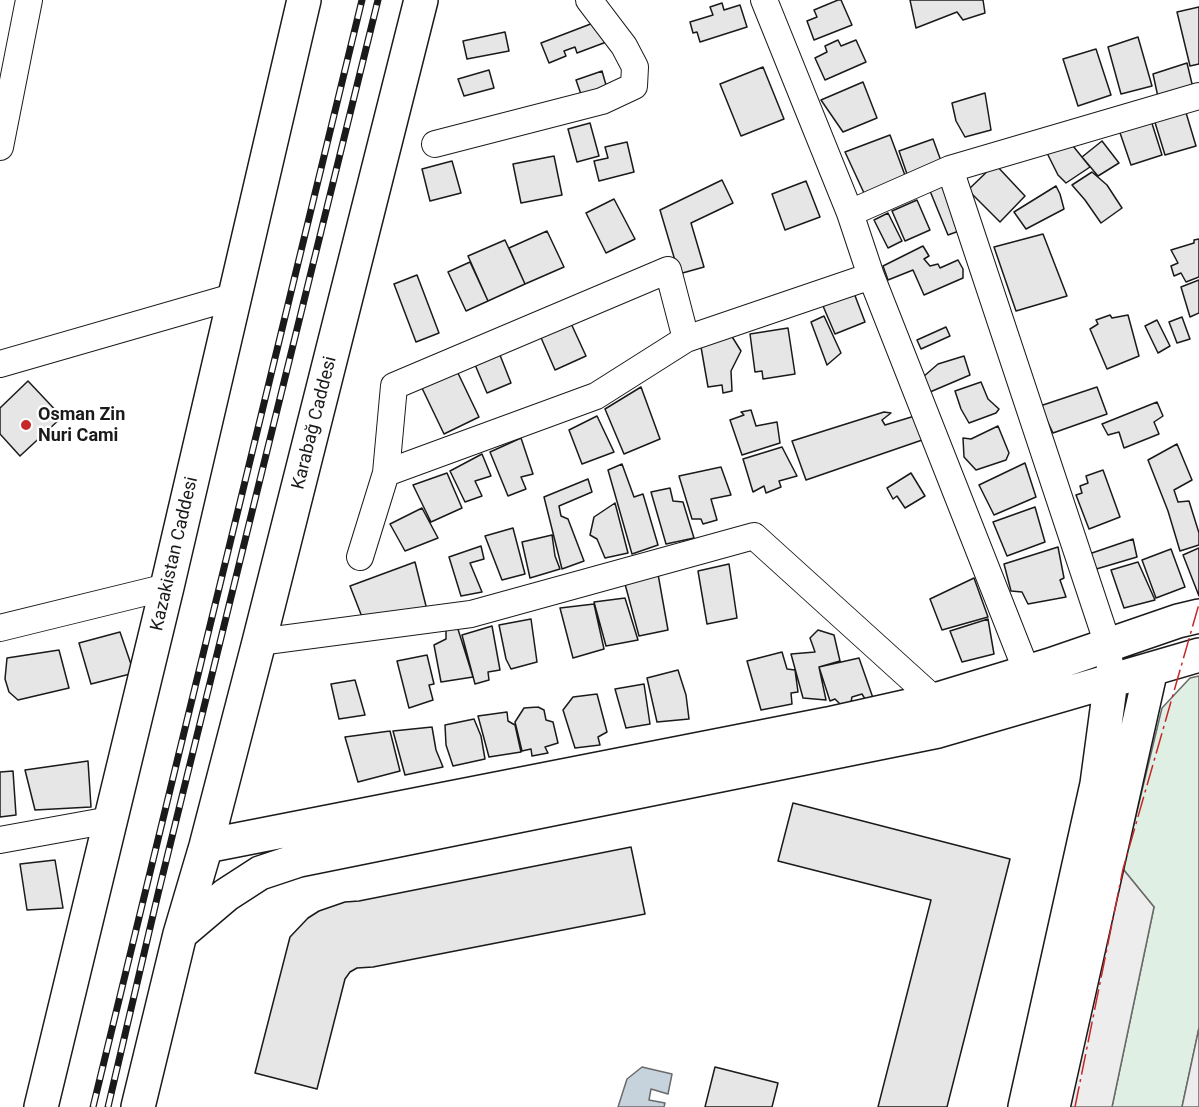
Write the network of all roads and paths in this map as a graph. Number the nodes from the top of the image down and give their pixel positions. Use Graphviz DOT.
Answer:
graph roads {
  1 [pos="29,0"];
  2 [pos="304,0"];
  3 [pos="421,0"];
  4 [pos="589,0"];
  5 [pos="764,0"];
  6 [pos="1199,96"];
  7 [pos="435,144"];
  8 [pos="0,147"];
  9 [pos="950,169"];
  10 [pos="850,213"];
  11 [pos="871,276"];
  12 [pos="236,296"];
  13 [pos="686,339"];
  14 [pos="0,364"];
  15 [pos="386,473"];
  16 [pos="360,557"];
  17 [pos="167,587"];
  18 [pos="1199,616"];
  19 [pos="0,628"];
  20 [pos="260,642"];
  21 [pos="1108,645"];
  22 [pos="1199,655"];
  23 [pos="1150,669"];
  24 [pos="1028,672"];
  25 [pos="1111,680"];
  26 [pos="935,700"];
  27 [pos="110,820"];
  28 [pos="0,840"];
  29 [pos="206,846"];
  30 [pos="180,934"];
  31 [pos="141,1105"];
  32 [pos="41,1107"];
  33 [pos="1025,1107"];
  34 [pos="1053,1107"];
  1 -- 8 [label="street"];
  2 -- 12 [label="main road, Kazakistan Caddesi"];
  3 -- 20 [label="main road, Karabağ Caddesi"];
  4 -- 7 [label="street"];
  5 -- 10 [label="street"];
  6 -- 9 [label="street"];
  9 -- 10 [label="street"];
  9 -- 21 [label="street"];
  10 -- 11 [label="street"];
  11 -- 13 [label="street"];
  11 -- 24 [label="street"];
  12 -- 14 [label="street"];
  12 -- 17 [label="main road, Kazakistan Caddesi"];
  13 -- 15 [label="street"];
  13 -- 15 [label="street"];
  15 -- 16 [label="street"];
  17 -- 19 [label="street"];
  17 -- 27 [label="main road, Kazakistan Caddesi"];
  18 -- 21 [label="main road"];
  20 -- 26 [label="street"];
  20 -- 29 [label="main road, Karabağ Caddesi"];
  21 -- 24 [label="main road"];
  21 -- 25 [label="street"];
  22 -- 23 [label="main road"];
  23 -- 25 [label="main road"];
  23 -- 34 [label="main road"];
  24 -- 26 [label="main road"];
  25 -- 30 [label="main road"];
  25 -- 33 [label="main road"];
  26 -- 29 [label="main road"];
  27 -- 28 [label="street"];
  27 -- 32 [label="main road, Kazakistan Caddesi"];
  29 -- 30 [label="main road, Karabağ Caddesi"];
  30 -- 31 [label="main road, Karabağ Caddesi"];
}
